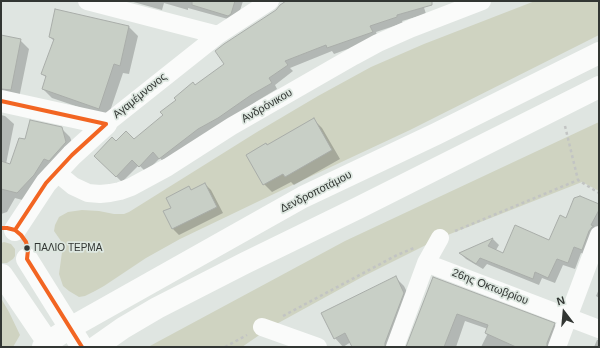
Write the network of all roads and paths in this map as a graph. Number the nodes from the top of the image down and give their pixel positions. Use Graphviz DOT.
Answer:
graph roads {
  1 [pos="87,1"];
  2 [pos="270,1"];
  3 [pos="482,1"];
  4 [pos="454,6"];
  5 [pos="218,35"];
  6 [pos="599,53"];
  7 [pos="599,87"];
  8 [pos="1,101"];
  9 [pos="560,106"];
  10 [pos="106,124"];
  11 [pos="56,172"];
  12 [pos="578,180"];
  13 [pos="8,229"];
  14 [pos="599,235"];
  15 [pos="440,238"];
  16 [pos="27,259"];
  17 [pos="426,263"];
  18 [pos="1,275"];
  19 [pos="568,318"];
  20 [pos="262,327"];
  21 [pos="70,328"];
  22 [pos="599,329"];
  23 [pos="119,338"];
  24 [pos="47,345"];
  25 [pos="82,347"];
  26 [pos="96,347"];
  27 [pos="318,347"];
  28 [pos="395,347"];
  29 [pos="557,347"];
  1 -- 5 [label="street"];
  2 -- 5 [label="street, Αγαμέμνονος"];
  3 -- 4 [label="street, Ανδρόνικου"];
  4 -- 11 [label="street, Ανδρόνικου"];
  5 -- 10 [label="street, Αγαμέμνονος"];
  6 -- 21 [label="main road, Δενδροποτάμου"];
  7 -- 9 [label="main road"];
  8 -- 10 [label="main road"];
  9 -- 12 [label="path"];
  9 -- 23 [label="main road"];
  10 -- 11 [label="main road, Αγαμέμνονος"];
  11 -- 13 [label="main road, Αγαμέμνονος"];
  13 -- 16 [label="main road"];
  14 -- 19 [label="street"];
  15 -- 17 [label="street"];
  16 -- 18 [label="main road"];
  16 -- 21 [label="main road"];
  17 -- 19 [label="street, 26ης Οκτωβρίου"];
  17 -- 28 [label="street"];
  18 -- 24 [label="main road"];
  19 -- 22 [label="street, 26ης Οκτωβρίου"];
  19 -- 29 [label="street"];
  20 -- 27 [label="street"];
  21 -- 24 [label="main road, Δενδροποτάμου"];
  21 -- 25 [label="main road"];
  23 -- 26 [label="main road"];
}
